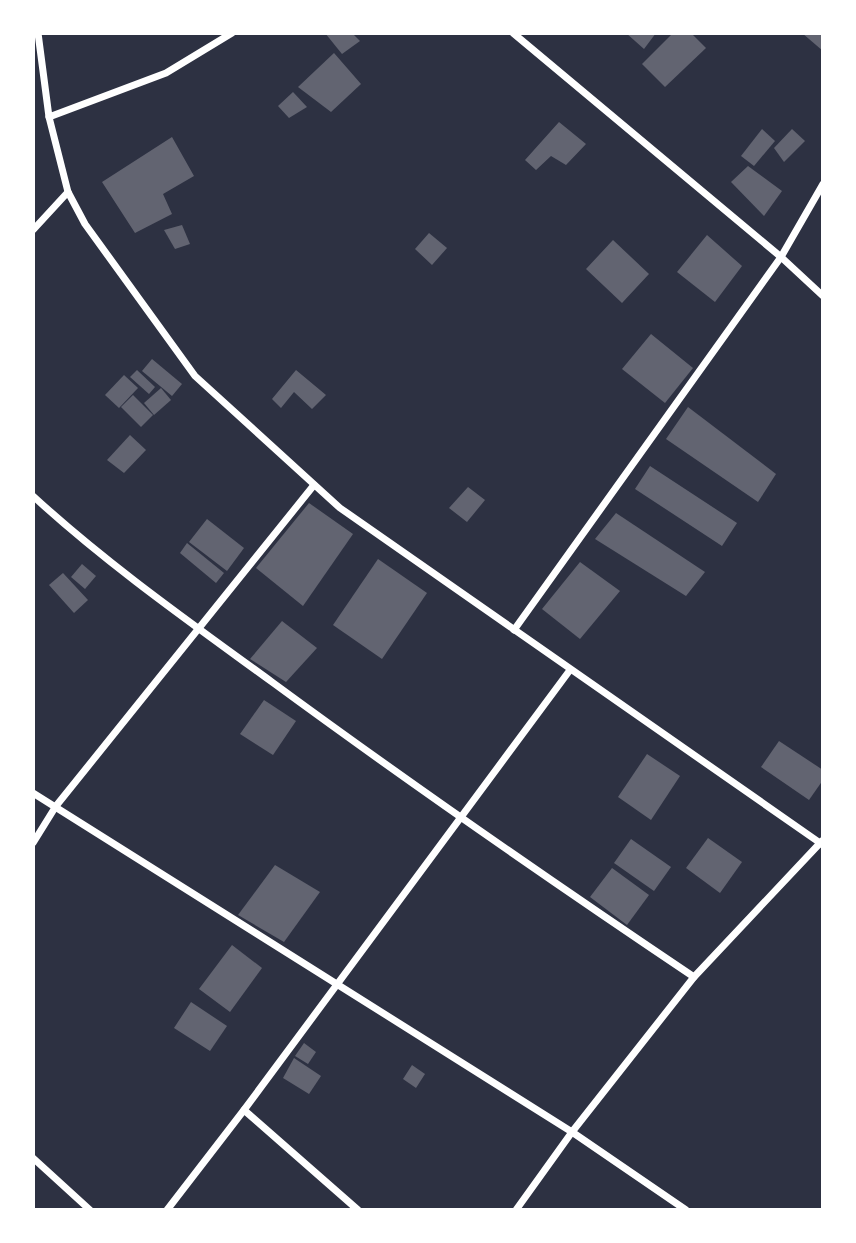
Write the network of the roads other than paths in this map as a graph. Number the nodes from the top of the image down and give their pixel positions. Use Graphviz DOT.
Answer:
graph roads {
  1 [pos="38,33"];
  2 [pos="232,33"];
  3 [pos="513,33"];
  4 [pos="49,117"];
  5 [pos="823,184"];
  6 [pos="68,192"];
  7 [pos="33,229"];
  8 [pos="781,257"];
  9 [pos="823,296"];
  10 [pos="314,485"];
  11 [pos="33,496"];
  12 [pos="199,628"];
  13 [pos="514,630"];
  14 [pos="570,670"];
  15 [pos="33,793"];
  16 [pos="56,806"];
  17 [pos="460,820"];
  18 [pos="33,843"];
  19 [pos="822,843"];
  20 [pos="694,977"];
  21 [pos="336,986"];
  22 [pos="244,1111"];
  23 [pos="572,1132"];
  24 [pos="33,1158"];
  25 [pos="90,1210"];
  26 [pos="167,1210"];
  27 [pos="358,1210"];
  28 [pos="516,1210"];
  29 [pos="685,1210"];
  1 -- 4 [label="street"];
  2 -- 4 [label="street"];
  3 -- 8 [label="street"];
  4 -- 6 [label="street"];
  5 -- 8 [label="street"];
  6 -- 7 [label="street"];
  6 -- 10 [label="street"];
  8 -- 9 [label="street"];
  8 -- 13 [label="street"];
  10 -- 12 [label="street"];
  10 -- 13 [label="street"];
  11 -- 12 [label="street"];
  12 -- 16 [label="street"];
  12 -- 17 [label="street"];
  13 -- 14 [label="street"];
  14 -- 17 [label="street"];
  14 -- 19 [label="street"];
  15 -- 16 [label="street"];
  16 -- 18 [label="street"];
  16 -- 21 [label="street"];
  17 -- 20 [label="street"];
  17 -- 21 [label="street"];
  19 -- 20 [label="street"];
  20 -- 23 [label="street"];
  21 -- 22 [label="street"];
  21 -- 23 [label="street"];
  22 -- 26 [label="street"];
  22 -- 27 [label="street"];
  23 -- 28 [label="street"];
  23 -- 29 [label="street"];
  24 -- 25 [label="street"];
}
